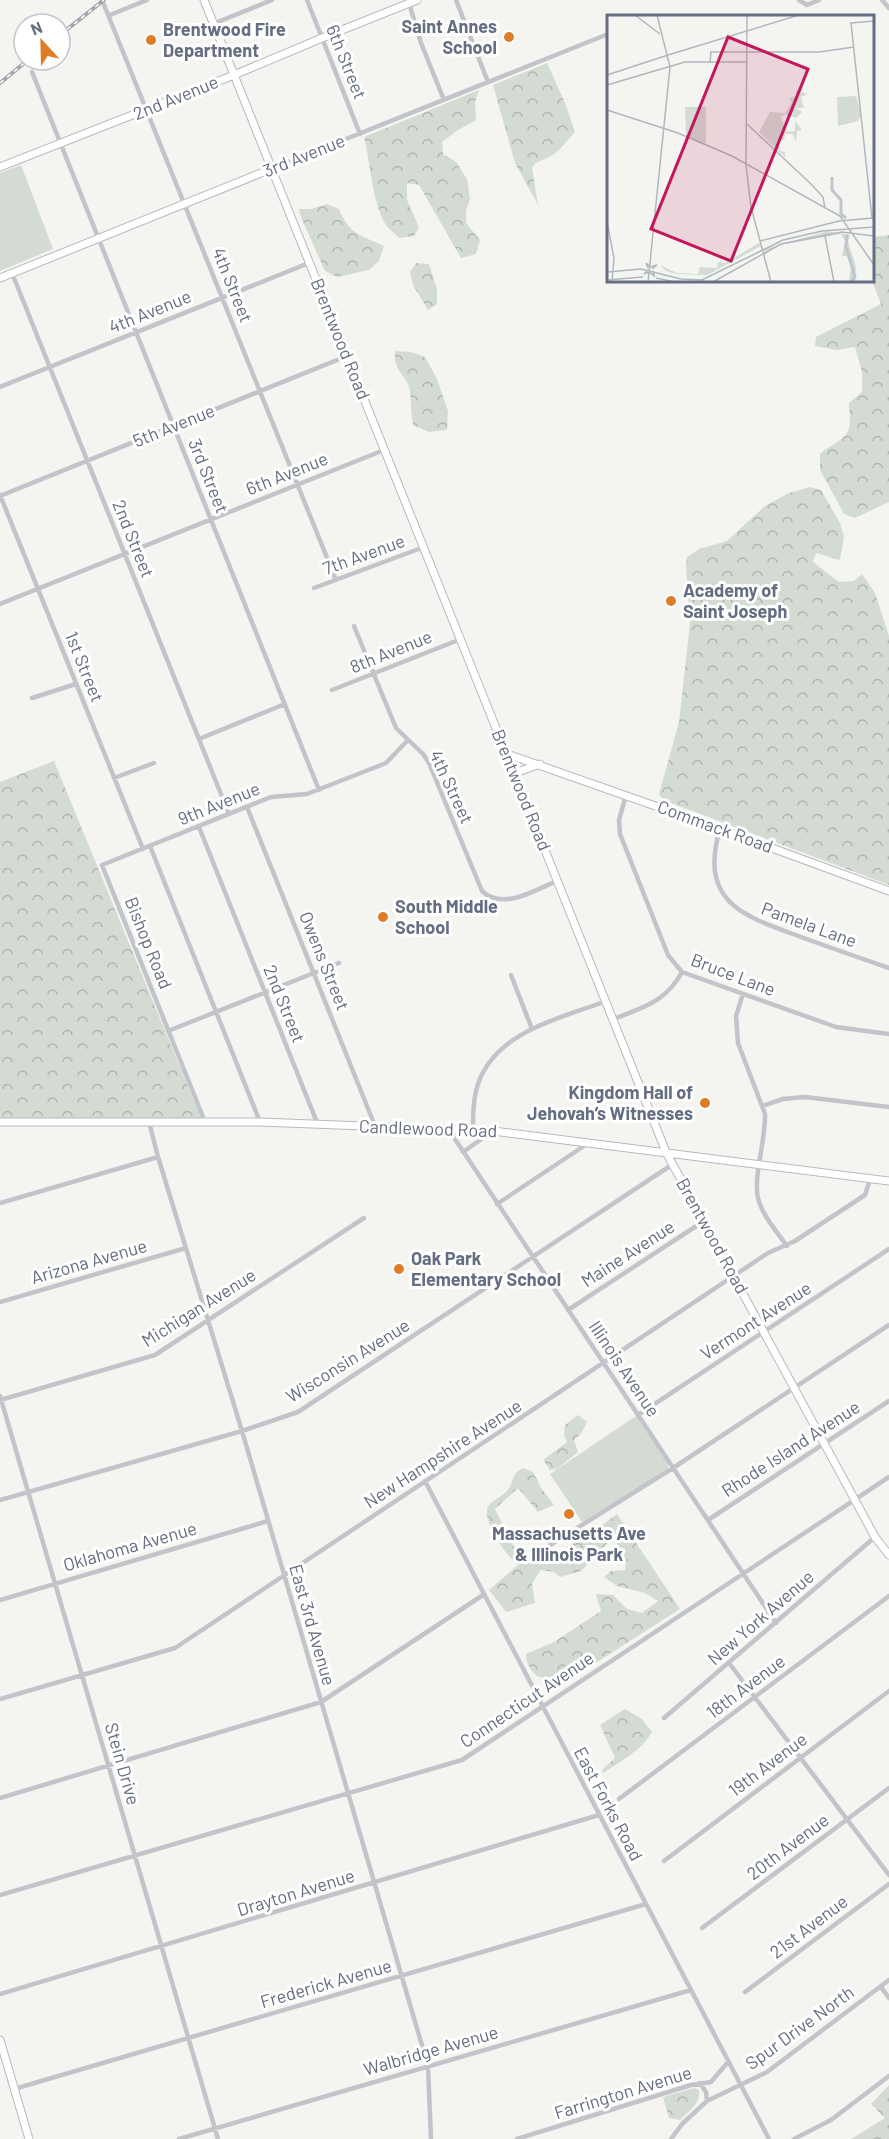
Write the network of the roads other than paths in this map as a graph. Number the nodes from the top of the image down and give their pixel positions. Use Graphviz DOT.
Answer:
graph roads {
  1 [pos="102,0"];
  2 [pos="147,0"];
  3 [pos="204,0"];
  4 [pos="273,0"];
  5 [pos="307,0"];
  6 [pos="417,0"];
  7 [pos="456,0"];
  8 [pos="799,0"];
  9 [pos="819,0"];
  10 [pos="882,0"];
  11 [pos="409,3"];
  12 [pos="889,8"];
  13 [pos="110,15"];
  14 [pos="213,24"];
  15 [pos="607,35"];
  16 [pos="322,38"];
  17 [pos="32,72"];
  18 [pos="234,75"];
  19 [pos="488,82"];
  20 [pos="444,100"];
  21 [pos="147,110"];
  22 [pos="360,134"];
  23 [pos="60,144"];
  24 [pos="0,167"];
  25 [pos="271,169"];
  26 [pos="185,204"];
  27 [pos="98,238"];
  28 [pos="309,263"];
  29 [pos="12,273"];
  30 [pos="0,278"];
  31 [pos="223,298"];
  32 [pos="136,332"];
  33 [pos="347,356"];
  34 [pos="49,367"];
  35 [pos="0,387"];
  36 [pos="260,392"];
  37 [pos="174,426"];
  38 [pos="384,450"];
  39 [pos="87,461"];
  40 [pos="297,484"];
  41 [pos="0,495"];
  42 [pos="211,520"];
  43 [pos="423,548"];
  44 [pos="124,555"];
  45 [pos="336,580"];
  46 [pos="314,588"];
  47 [pos="39,589"];
  48 [pos="0,604"];
  49 [pos="354,626"];
  50 [pos="460,639"];
  51 [pos="374,673"];
  52 [pos="76,684"];
  53 [pos="332,690"];
  54 [pos="32,698"];
  55 [pos="285,704"];
  56 [pos="199,739"];
  57 [pos="408,740"];
  58 [pos="507,754"];
  59 [pos="154,763"];
  60 [pos="540,764"];
  61 [pos="515,773"];
  62 [pos="114,778"];
  63 [pos="320,790"];
  64 [pos="626,795"];
  65 [pos="247,807"];
  66 [pos="229,814"];
  67 [pos="199,826"];
  68 [pos="720,829"];
  69 [pos="150,846"];
  70 [pos="143,849"];
  71 [pos="102,865"];
  72 [pos="557,880"];
  73 [pos="889,891"];
  74 [pos="339,963"];
  75 [pos="889,968"];
  76 [pos="682,972"];
  77 [pos="314,973"];
  78 [pos="511,975"];
  79 [pos="265,993"];
  80 [pos="743,994"];
  81 [pos="606,1001"];
  82 [pos="216,1012"];
  83 [pos="614,1019"];
  84 [pos="532,1029"];
  85 [pos="168,1031"];
  86 [pos="889,1034"];
  87 [pos="762,1106"];
  88 [pos="889,1107"];
  89 [pos="0,1122"];
  90 [pos="149,1122"];
  91 [pos="205,1122"];
  92 [pos="260,1122"];
  93 [pos="318,1125"];
  94 [pos="375,1126"];
  95 [pos="449,1130"];
  96 [pos="472,1130"];
  97 [pos="493,1131"];
  98 [pos="588,1143"];
  99 [pos="463,1152"];
  100 [pos="666,1152"];
  101 [pos="158,1157"];
  102 [pos="673,1164"];
  103 [pos="760,1165"];
  104 [pos="870,1179"];
  105 [pos="889,1181"];
  106 [pos="0,1203"];
  107 [pos="497,1204"];
  108 [pos="364,1218"];
  109 [pos="704,1221"];
  110 [pos="787,1246"];
  111 [pos="186,1248"];
  112 [pos="889,1249"];
  113 [pos="532,1257"];
  114 [pos="734,1276"];
  115 [pos="0,1302"];
  116 [pos="568,1310"];
  117 [pos="208,1320"];
  118 [pos="889,1325"];
  119 [pos="764,1331"];
  120 [pos="603,1364"];
  121 [pos="795,1388"];
  122 [pos="0,1399"];
  123 [pos="889,1401"];
  124 [pos="638,1415"];
  125 [pos="242,1431"];
  126 [pos="825,1443"];
  127 [pos="674,1468"];
  128 [pos="889,1477"];
  129 [pos="425,1481"];
  130 [pos="28,1492"];
  131 [pos="855,1499"];
  132 [pos="0,1500"];
  133 [pos="708,1520"];
  134 [pos="268,1521"];
  135 [pos="875,1537"];
  136 [pos="542,1550"];
  137 [pos="888,1553"];
  138 [pos="743,1572"];
  139 [pos="284,1576"];
  140 [pos="56,1583"];
  141 [pos="483,1595"];
  142 [pos="889,1596"];
  143 [pos="0,1600"];
  144 [pos="776,1623"];
  145 [pos="729,1663"];
  146 [pos="82,1675"];
  147 [pos="889,1691"];
  148 [pos="755,1696"];
  149 [pos="0,1699"];
  150 [pos="321,1702"];
  151 [pos="542,1707"];
  152 [pos="664,1718"];
  153 [pos="800,1758"];
  154 [pos="109,1765"];
  155 [pos="889,1788"];
  156 [pos="348,1794"];
  157 [pos="0,1798"];
  158 [pos="619,1799"];
  159 [pos="599,1815"];
  160 [pos="848,1819"];
  161 [pos="135,1855"];
  162 [pos="664,1861"];
  163 [pos="889,1875"];
  164 [pos="375,1883"];
  165 [pos="889,1884"];
  166 [pos="0,1895"];
  167 [pos="646,1904"];
  168 [pos="702,1928"];
  169 [pos="162,1947"];
  170 [pos="401,1976"];
  171 [pos="889,1980"];
  172 [pos="881,1987"];
  173 [pos="691,1990"];
  174 [pos="745,1992"];
  175 [pos="0,1994"];
  176 [pos="889,1998"];
  177 [pos="189,2038"];
  178 [pos="0,2040"];
  179 [pos="728,2062"];
  180 [pos="428,2066"];
  181 [pos="889,2076"];
  182 [pos="711,2082"];
  183 [pos="700,2083"];
  184 [pos="741,2085"];
  185 [pos="14,2089"];
  186 [pos="706,2092"];
  187 [pos="707,2101"];
  188 [pos="215,2128"];
  189 [pos="29,2139"];
  190 [pos="179,2139"];
  191 [pos="218,2139"];
  192 [pos="431,2139"];
  193 [pos="517,2139"];
  194 [pos="671,2139"];
  195 [pos="769,2139"];
  196 [pos="794,2139"];
  1 -- 13 [label="street, 4th Street"];
  2 -- 13 [label="street"];
  3 -- 14 [label="street, Brentwood Road"];
  4 -- 14 [label="street"];
  5 -- 16 [label="street, 6th Street"];
  6 -- 11 [label="street, 2nd Avenue"];
  7 -- 19 [label="street"];
  8 -- 9 [label="street"];
  10 -- 12 [label="street"];
  11 -- 16 [label="street, 2nd Avenue"];
  11 -- 20 [label="street"];
  13 -- 21 [label="street, 4th Street"];
  14 -- 18 [label="street, Brentwood Road"];
  15 -- 19 [label="street, 3rd Avenue"];
  16 -- 18 [label="street, 2nd Avenue"];
  16 -- 22 [label="street, 6th Street"];
  17 -- 23 [label="street, 3rd Street"];
  18 -- 21 [label="street, 2nd Avenue"];
  18 -- 25 [label="street, Brentwood Road"];
  19 -- 20 [label="street, 3rd Avenue"];
  20 -- 22 [label="street, 3rd Avenue"];
  21 -- 23 [label="street, 2nd Avenue"];
  21 -- 26 [label="street, 4th Street"];
  22 -- 25 [label="street, 3rd Avenue"];
  23 -- 24 [label="street, 2nd Avenue"];
  23 -- 27 [label="street, 3rd Street"];
  25 -- 26 [label="street, 3rd Avenue"];
  25 -- 28 [label="street, Brentwood Road"];
  26 -- 27 [label="street, 3rd Avenue"];
  26 -- 31 [label="street, 4th Street"];
  27 -- 29 [label="street, 3rd Avenue"];
  27 -- 32 [label="street, 3rd Street"];
  28 -- 31 [label="street, 4th Avenue"];
  28 -- 33 [label="street, Brentwood Road"];
  29 -- 30 [label="street, 3rd Avenue"];
  29 -- 34 [label="street, 2nd Street"];
  31 -- 32 [label="street, 4th Avenue"];
  31 -- 36 [label="street, 4th Street"];
  32 -- 34 [label="street, 4th Avenue"];
  32 -- 37 [label="street, 3rd Street"];
  33 -- 36 [label="street, 5th Avenue"];
  33 -- 38 [label="street, Brentwood Road"];
  34 -- 35 [label="street, 4th Avenue"];
  34 -- 39 [label="street, 2nd Street"];
  36 -- 37 [label="street, 5th Avenue"];
  36 -- 40 [label="street, 4th Street"];
  37 -- 39 [label="street, 5th Avenue"];
  37 -- 42 [label="street, 3rd Street"];
  38 -- 40 [label="street, 6th Avenue"];
  38 -- 43 [label="street, Brentwood Road"];
  39 -- 41 [label="street, 5th Avenue"];
  39 -- 44 [label="street, 2nd Street"];
  40 -- 42 [label="street, 6th Avenue"];
  40 -- 45 [label="street, 4th Street"];
  41 -- 47 [label="street, 1st Street"];
  42 -- 44 [label="street, 6th Avenue"];
  42 -- 55 [label="street, 3rd Street"];
  43 -- 45 [label="street, 7th Avenue"];
  43 -- 50 [label="street, Brentwood Road"];
  44 -- 47 [label="street, 6th Avenue"];
  44 -- 56 [label="street, 2nd Street"];
  45 -- 46 [label="street, 7th Avenue"];
  47 -- 48 [label="street, 6th Avenue"];
  47 -- 52 [label="street, 1st Street"];
  49 -- 51 [label="street, 4th Street"];
  50 -- 51 [label="street, 8th Avenue"];
  50 -- 58 [label="street, Brentwood Road"];
  51 -- 53 [label="street, 8th Avenue"];
  51 -- 57 [label="street, 4th Street"];
  52 -- 54 [label="street"];
  52 -- 62 [label="street, 1st Street"];
  55 -- 56 [label="street"];
  55 -- 63 [label="street, 3rd Street"];
  56 -- 66 [label="street, 2nd Street"];
  57 -- 63 [label="street, 9th Avenue"];
  57 -- 72 [label="street, 4th Street"];
  58 -- 60 [label="street, Commack Road"];
  58 -- 61 [label="street, Brentwood Road"];
  59 -- 62 [label="street"];
  60 -- 61 [label="street"];
  60 -- 64 [label="street, Commack Road"];
  61 -- 72 [label="street, Brentwood Road"];
  62 -- 70 [label="street, 1st Street"];
  63 -- 65 [label="street, 9th Avenue"];
  64 -- 68 [label="street, Commack Road"];
  64 -- 76 [label="street, Bruce Lane"];
  65 -- 66 [label="street, 9th Avenue"];
  65 -- 77 [label="street, Owens Street"];
  66 -- 67 [label="street, 9th Avenue"];
  67 -- 69 [label="street, 9th Avenue"];
  67 -- 79 [label="street, 2nd Street"];
  68 -- 73 [label="street, Commack Road"];
  68 -- 75 [label="street, Pamela Lane"];
  69 -- 70 [label="street, 9th Avenue"];
  69 -- 82 [label="street"];
  70 -- 71 [label="street, 9th Avenue"];
  71 -- 85 [label="street, Bishop Road"];
  72 -- 81 [label="street, Brentwood Road"];
  74 -- 77 [label="street"];
  76 -- 80 [label="street, Bruce Lane"];
  76 -- 83 [label="street"];
  77 -- 79 [label="street"];
  77 -- 94 [label="street, Owens Street"];
  78 -- 84 [label="street"];
  79 -- 82 [label="street"];
  79 -- 93 [label="street, 2nd Street"];
  80 -- 86 [label="street, Bruce Lane"];
  80 -- 87 [label="street"];
  81 -- 83 [label="street, Brentwood Road"];
  81 -- 84 [label="street"];
  82 -- 85 [label="street"];
  82 -- 92 [label="street"];
  83 -- 100 [label="street, Brentwood Road"];
  84 -- 96 [label="street"];
  85 -- 91 [label="street, Bishop Road"];
  87 -- 88 [label="street"];
  87 -- 103 [label="street"];
  89 -- 90 [label="street, Candlewood Road"];
  90 -- 91 [label="street, Candlewood Road"];
  90 -- 101 [label="street, East 3rd Avenue"];
  91 -- 92 [label="street, Candlewood Road"];
  92 -- 93 [label="street, Candlewood Road"];
  93 -- 94 [label="street, Candlewood Road"];
  94 -- 95 [label="street, Candlewood Road"];
  95 -- 96 [label="street, Candlewood Road"];
  95 -- 99 [label="street, Illinois Avenue"];
  96 -- 97 [label="street, Candlewood Road"];
  97 -- 98 [label="street, Candlewood Road"];
  97 -- 99 [label="street"];
  98 -- 100 [label="street, Candlewood Road"];
  98 -- 107 [label="street"];
  99 -- 107 [label="street, Illinois Avenue"];
  100 -- 102 [label="street, Brentwood Road"];
  100 -- 103 [label="street, Candlewood Road"];
  101 -- 106 [label="street"];
  101 -- 111 [label="street, East 3rd Avenue"];
  102 -- 109 [label="street, Brentwood Road"];
  102 -- 113 [label="street, Wisconsin Avenue"];
  103 -- 104 [label="street, Candlewood Road"];
  103 -- 110 [label="street"];
  104 -- 105 [label="street, Candlewood Road"];
  104 -- 110 [label="street, New Hampshire Avenue"];
  107 -- 113 [label="street, Illinois Avenue"];
  108 -- 117 [label="street, Michigan Avenue"];
  109 -- 114 [label="street, Brentwood Road"];
  109 -- 116 [label="street, Maine Avenue"];
  110 -- 114 [label="street, New Hampshire Avenue"];
  111 -- 115 [label="street, Arizona Avenue"];
  111 -- 117 [label="street, East 3rd Avenue"];
  112 -- 119 [label="street, Vermont Avenue"];
  113 -- 116 [label="street, Illinois Avenue"];
  113 -- 125 [label="street, Wisconsin Avenue"];
  114 -- 119 [label="street, Brentwood Road"];
  114 -- 120 [label="street, New Hampshire Avenue"];
  116 -- 120 [label="street, Illinois Avenue"];
  117 -- 122 [label="street, Michigan Avenue"];
  117 -- 125 [label="street, East 3rd Avenue"];
  118 -- 121 [label="street"];
  119 -- 121 [label="street, Brentwood Road"];
  119 -- 124 [label="street, Vermont Avenue"];
  120 -- 124 [label="street, Illinois Avenue"];
  120 -- 129 [label="street, New Hampshire Avenue"];
  121 -- 126 [label="street, Brentwood Road"];
  121 -- 127 [label="street"];
  122 -- 130 [label="street, Stein Drive"];
  123 -- 126 [label="street, Rhode Island Avenue"];
  124 -- 127 [label="street, Illinois Avenue"];
  125 -- 130 [label="street, Wisconsin Avenue"];
  125 -- 134 [label="street, East 3rd Avenue"];
  126 -- 131 [label="street, Brentwood Road"];
  126 -- 133 [label="street, Rhode Island Avenue"];
  127 -- 133 [label="street, Illinois Avenue"];
  127 -- 136 [label="street"];
  128 -- 131 [label="street, Connecticut Avenue"];
  129 -- 139 [label="street, New Hampshire Avenue"];
  129 -- 141 [label="street, East Forks Road"];
  130 -- 132 [label="street, Wisconsin Avenue"];
  130 -- 140 [label="street, Stein Drive"];
  131 -- 135 [label="street, Brentwood Road"];
  131 -- 138 [label="street, Connecticut Avenue"];
  133 -- 138 [label="street, Illinois Avenue"];
  134 -- 139 [label="street, East 3rd Avenue"];
  134 -- 140 [label="street, Oklahoma Avenue"];
  135 -- 137 [label="street, Brentwood Road"];
  135 -- 144 [label="street, New York Avenue"];
  138 -- 144 [label="street, Illinois Avenue"];
  138 -- 151 [label="street, Connecticut Avenue"];
  139 -- 146 [label="street, New Hampshire Avenue"];
  139 -- 150 [label="street, East 3rd Avenue"];
  140 -- 143 [label="street, Oklahoma Avenue"];
  140 -- 146 [label="street, Stein Drive"];
  141 -- 150 [label="street"];
  141 -- 151 [label="street, East Forks Road"];
  142 -- 148 [label="street, 18th Avenue"];
  144 -- 145 [label="street, New York Avenue"];
  145 -- 148 [label="street"];
  145 -- 152 [label="street, New York Avenue"];
  146 -- 149 [label="street, New Hampshire Avenue"];
  146 -- 154 [label="street, Stein Drive"];
  147 -- 153 [label="street, 19th Avenue"];
  148 -- 153 [label="street"];
  148 -- 158 [label="street, 18th Avenue"];
  150 -- 154 [label="street"];
  150 -- 156 [label="street, East 3rd Avenue"];
  151 -- 156 [label="street, Connecticut Avenue"];
  151 -- 159 [label="street, East Forks Road"];
  153 -- 160 [label="street"];
  153 -- 162 [label="street, 19th Avenue"];
  154 -- 157 [label="street"];
  154 -- 161 [label="street, Stein Drive"];
  155 -- 160 [label="street, 20th Avenue"];
  156 -- 161 [label="street, Connecticut Avenue"];
  156 -- 164 [label="street, East 3rd Avenue"];
  159 -- 164 [label="street, Drayton Avenue"];
  159 -- 167 [label="street, East Forks Road"];
  160 -- 163 [label="street"];
  160 -- 168 [label="street, 20th Avenue"];
  161 -- 166 [label="street, Connecticut Avenue"];
  161 -- 169 [label="street, Stein Drive"];
  164 -- 169 [label="street, Drayton Avenue"];
  164 -- 170 [label="street, East 3rd Avenue"];
  165 -- 174 [label="street, 21st Avenue"];
  167 -- 170 [label="street, Frederick Avenue"];
  167 -- 173 [label="street, East Forks Road"];
  169 -- 175 [label="street, Drayton Avenue"];
  169 -- 177 [label="street, Stein Drive"];
  170 -- 177 [label="street, Frederick Avenue"];
  170 -- 180 [label="street, East 3rd Avenue"];
  171 -- 172 [label="street, Spur Drive North"];
  172 -- 176 [label="street"];
  172 -- 184 [label="street, Spur Drive North"];
  173 -- 179 [label="street, East Forks Road"];
  173 -- 180 [label="street, Walbridge Avenue"];
  177 -- 185 [label="street, Frederick Avenue"];
  177 -- 188 [label="street, Stein Drive"];
  178 -- 185 [label="street"];
  179 -- 182 [label="street, Farrington Avenue"];
  179 -- 184 [label="street, East Forks Road"];
  180 -- 188 [label="street, Walbridge Avenue"];
  180 -- 192 [label="street, East 3rd Avenue"];
  181 -- 196 [label="street"];
  182 -- 183 [label="street, Farrington Avenue"];
  182 -- 186 [label="street"];
  183 -- 186 [label="street"];
  183 -- 193 [label="street, Farrington Avenue"];
  184 -- 187 [label="street, Spur Drive North"];
  184 -- 195 [label="street, East Forks Road"];
  185 -- 189 [label="street"];
  186 -- 187 [label="street"];
  187 -- 194 [label="street, Spur Drive North"];
  188 -- 190 [label="street, Walbridge Avenue"];
  188 -- 191 [label="street, Stein Drive"];
}
